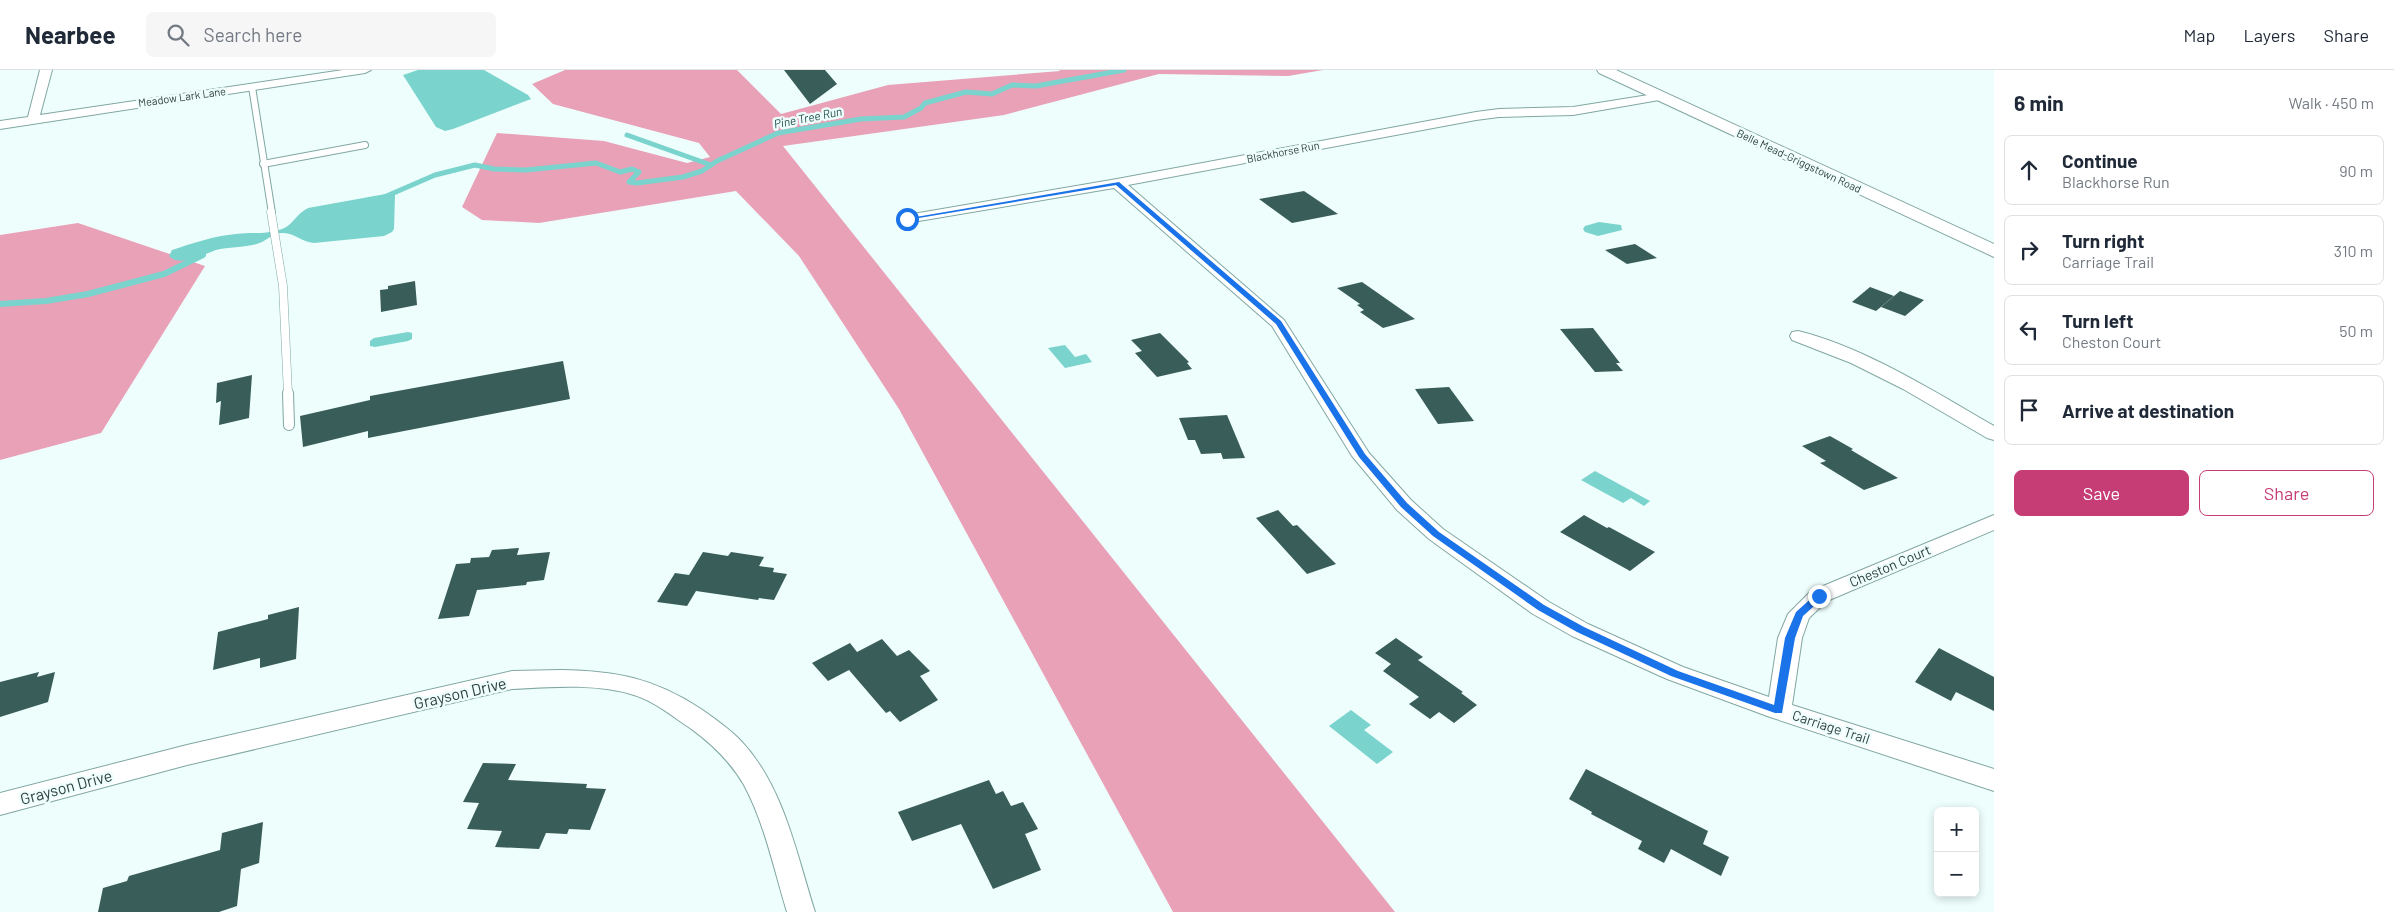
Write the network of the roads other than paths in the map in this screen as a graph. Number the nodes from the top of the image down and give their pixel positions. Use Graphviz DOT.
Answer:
graph roads {
  1 [pos="46,70"];
  2 [pos="365,70"];
  3 [pos="1604,70"];
  4 [pos="252,87"];
  5 [pos="1661,97"];
  6 [pos="33,120"];
  7 [pos="0,125"];
  8 [pos="365,145"];
  9 [pos="264,164"];
  10 [pos="1117,183"];
  11 [pos="907,219"];
  12 [pos="1994,251"];
  13 [pos="1798,336"];
  14 [pos="289,425"];
  15 [pos="1994,434"];
  16 [pos="1994,522"];
  17 [pos="1779,710"];
  18 [pos="1994,780"];
  19 [pos="0,804"];
  20 [pos="801,912"];
  1 -- 6 [label="street"];
  2 -- 4 [label="street, Meadow Lark Lane"];
  3 -- 5 [label="street, Belle Mead-Griggstown Road"];
  4 -- 6 [label="street, Meadow Lark Lane"];
  4 -- 9 [label="lane"];
  5 -- 10 [label="street, Blackhorse Run"];
  5 -- 12 [label="street, Belle Mead-Griggstown Road"];
  6 -- 7 [label="street, Meadow Lark Lane"];
  8 -- 9 [label="lane"];
  9 -- 14 [label="lane"];
  10 -- 11 [label="street, Blackhorse Run"];
  10 -- 17 [label="street, Carriage Trail"];
  13 -- 15 [label="street"];
  16 -- 17 [label="street, Cheston Court"];
  17 -- 18 [label="street, Carriage Trail"];
  19 -- 20 [label="street, Grayson Drive"];
}
